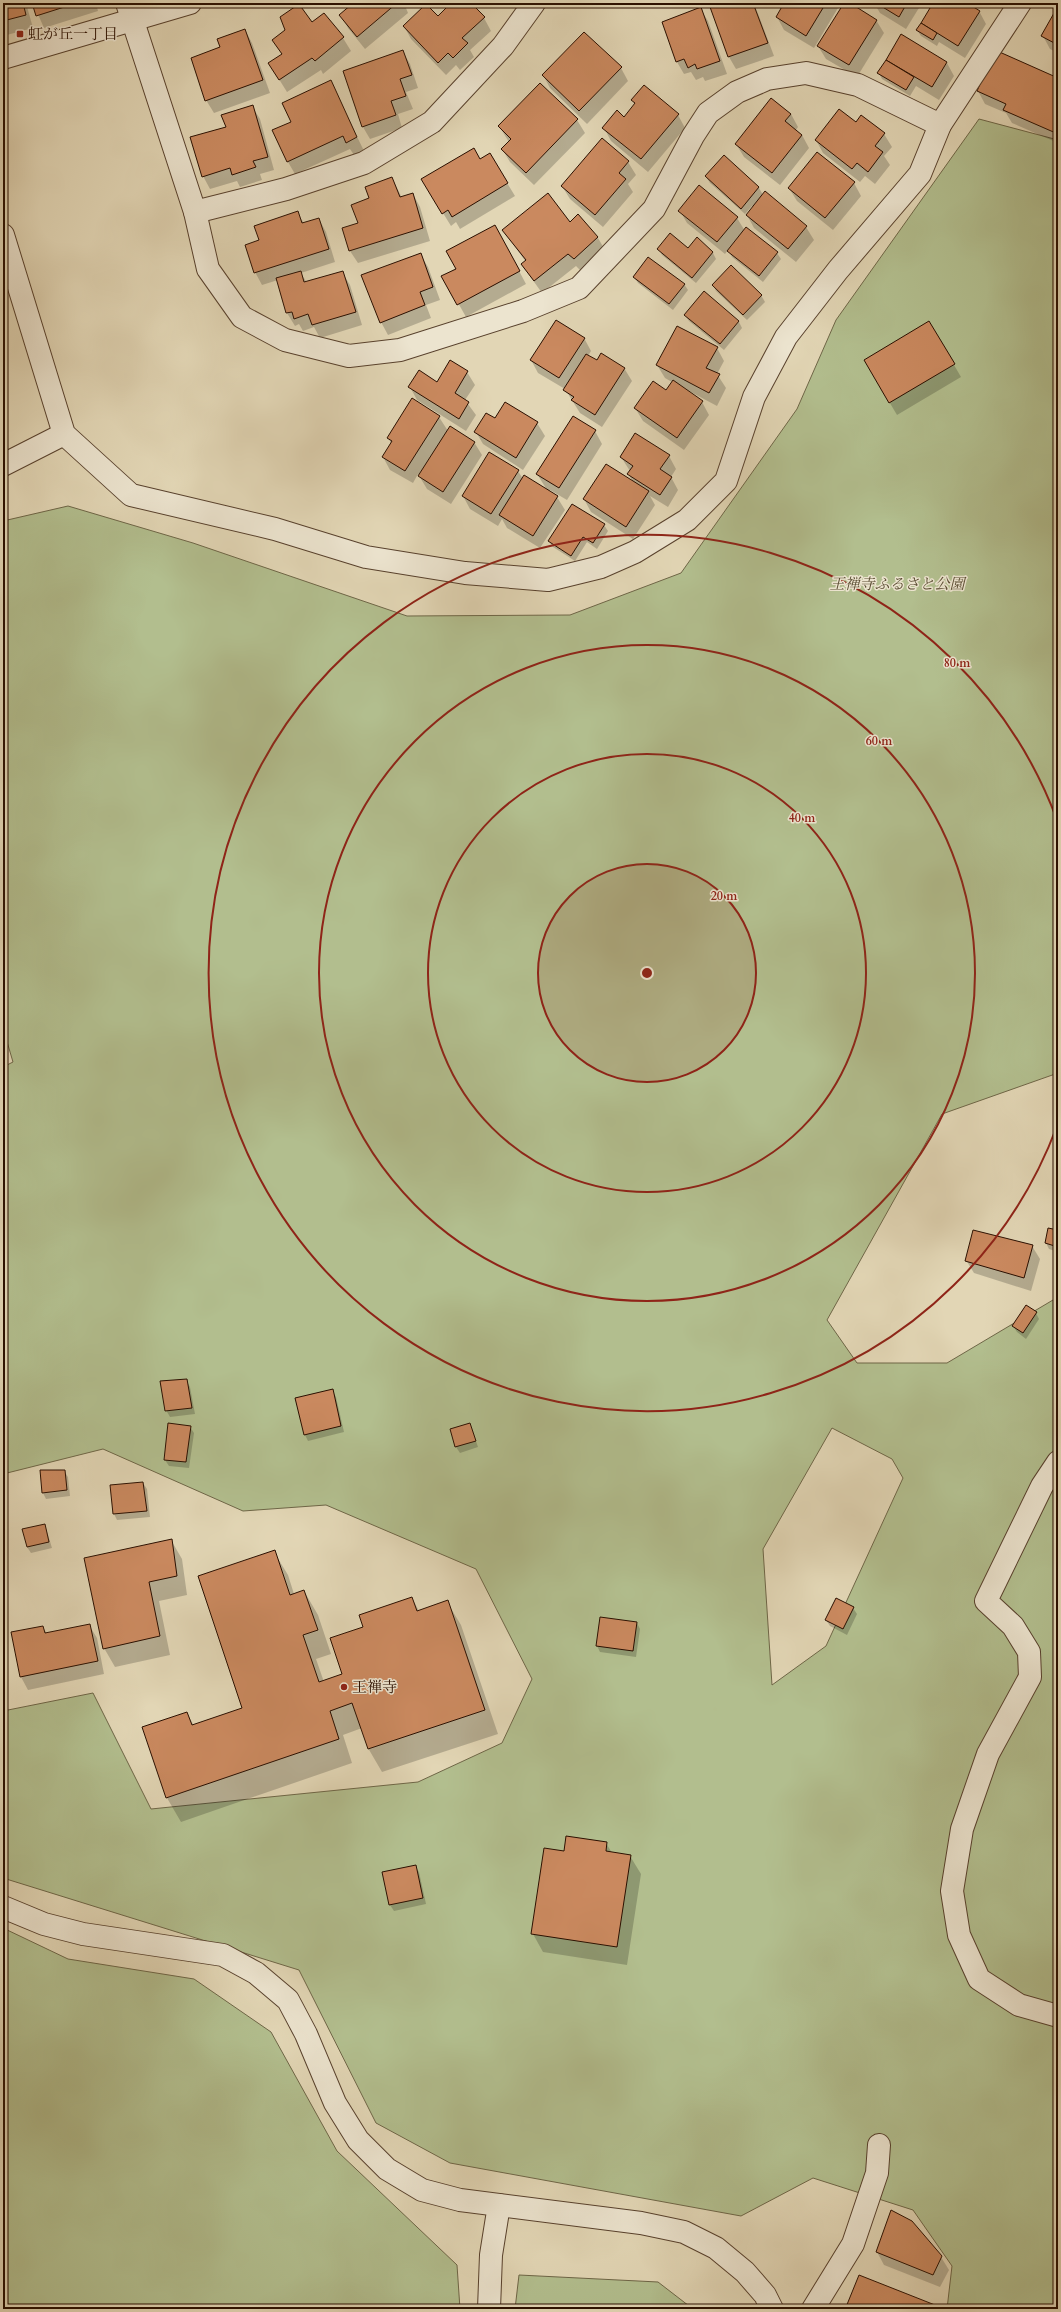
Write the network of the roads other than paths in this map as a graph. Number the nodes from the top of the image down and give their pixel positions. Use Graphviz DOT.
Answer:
graph roads {
  1 [pos="190,3"];
  2 [pos="534,3"];
  3 [pos="1020,3"];
  4 [pos="129,12"];
  5 [pos="3,58"];
  6 [pos="940,125"];
  7 [pos="195,212"];
  8 [pos="3,235"];
  9 [pos="64,434"];
  10 [pos="3,465"];
  11 [pos="1058,1462"];
  12 [pos="3,1907"];
  13 [pos="1058,2016"];
  14 [pos="880,2145"];
  15 [pos="499,2205"];
  16 [pos="489,2309"];
  17 [pos="772,2309"];
  18 [pos="813,2309"];
  1 -- 4 [label="street"];
  2 -- 7 [label="street"];
  3 -- 6 [label="street"];
  4 -- 5 [label="street"];
  4 -- 7 [label="street"];
  6 -- 7 [label="street"];
  6 -- 9 [label="street"];
  8 -- 9 [label="street"];
  9 -- 10 [label="street"];
  11 -- 13 [label="street"];
  12 -- 15 [label="street"];
  14 -- 18 [label="street"];
  15 -- 16 [label="street"];
  15 -- 17 [label="street"];
}
